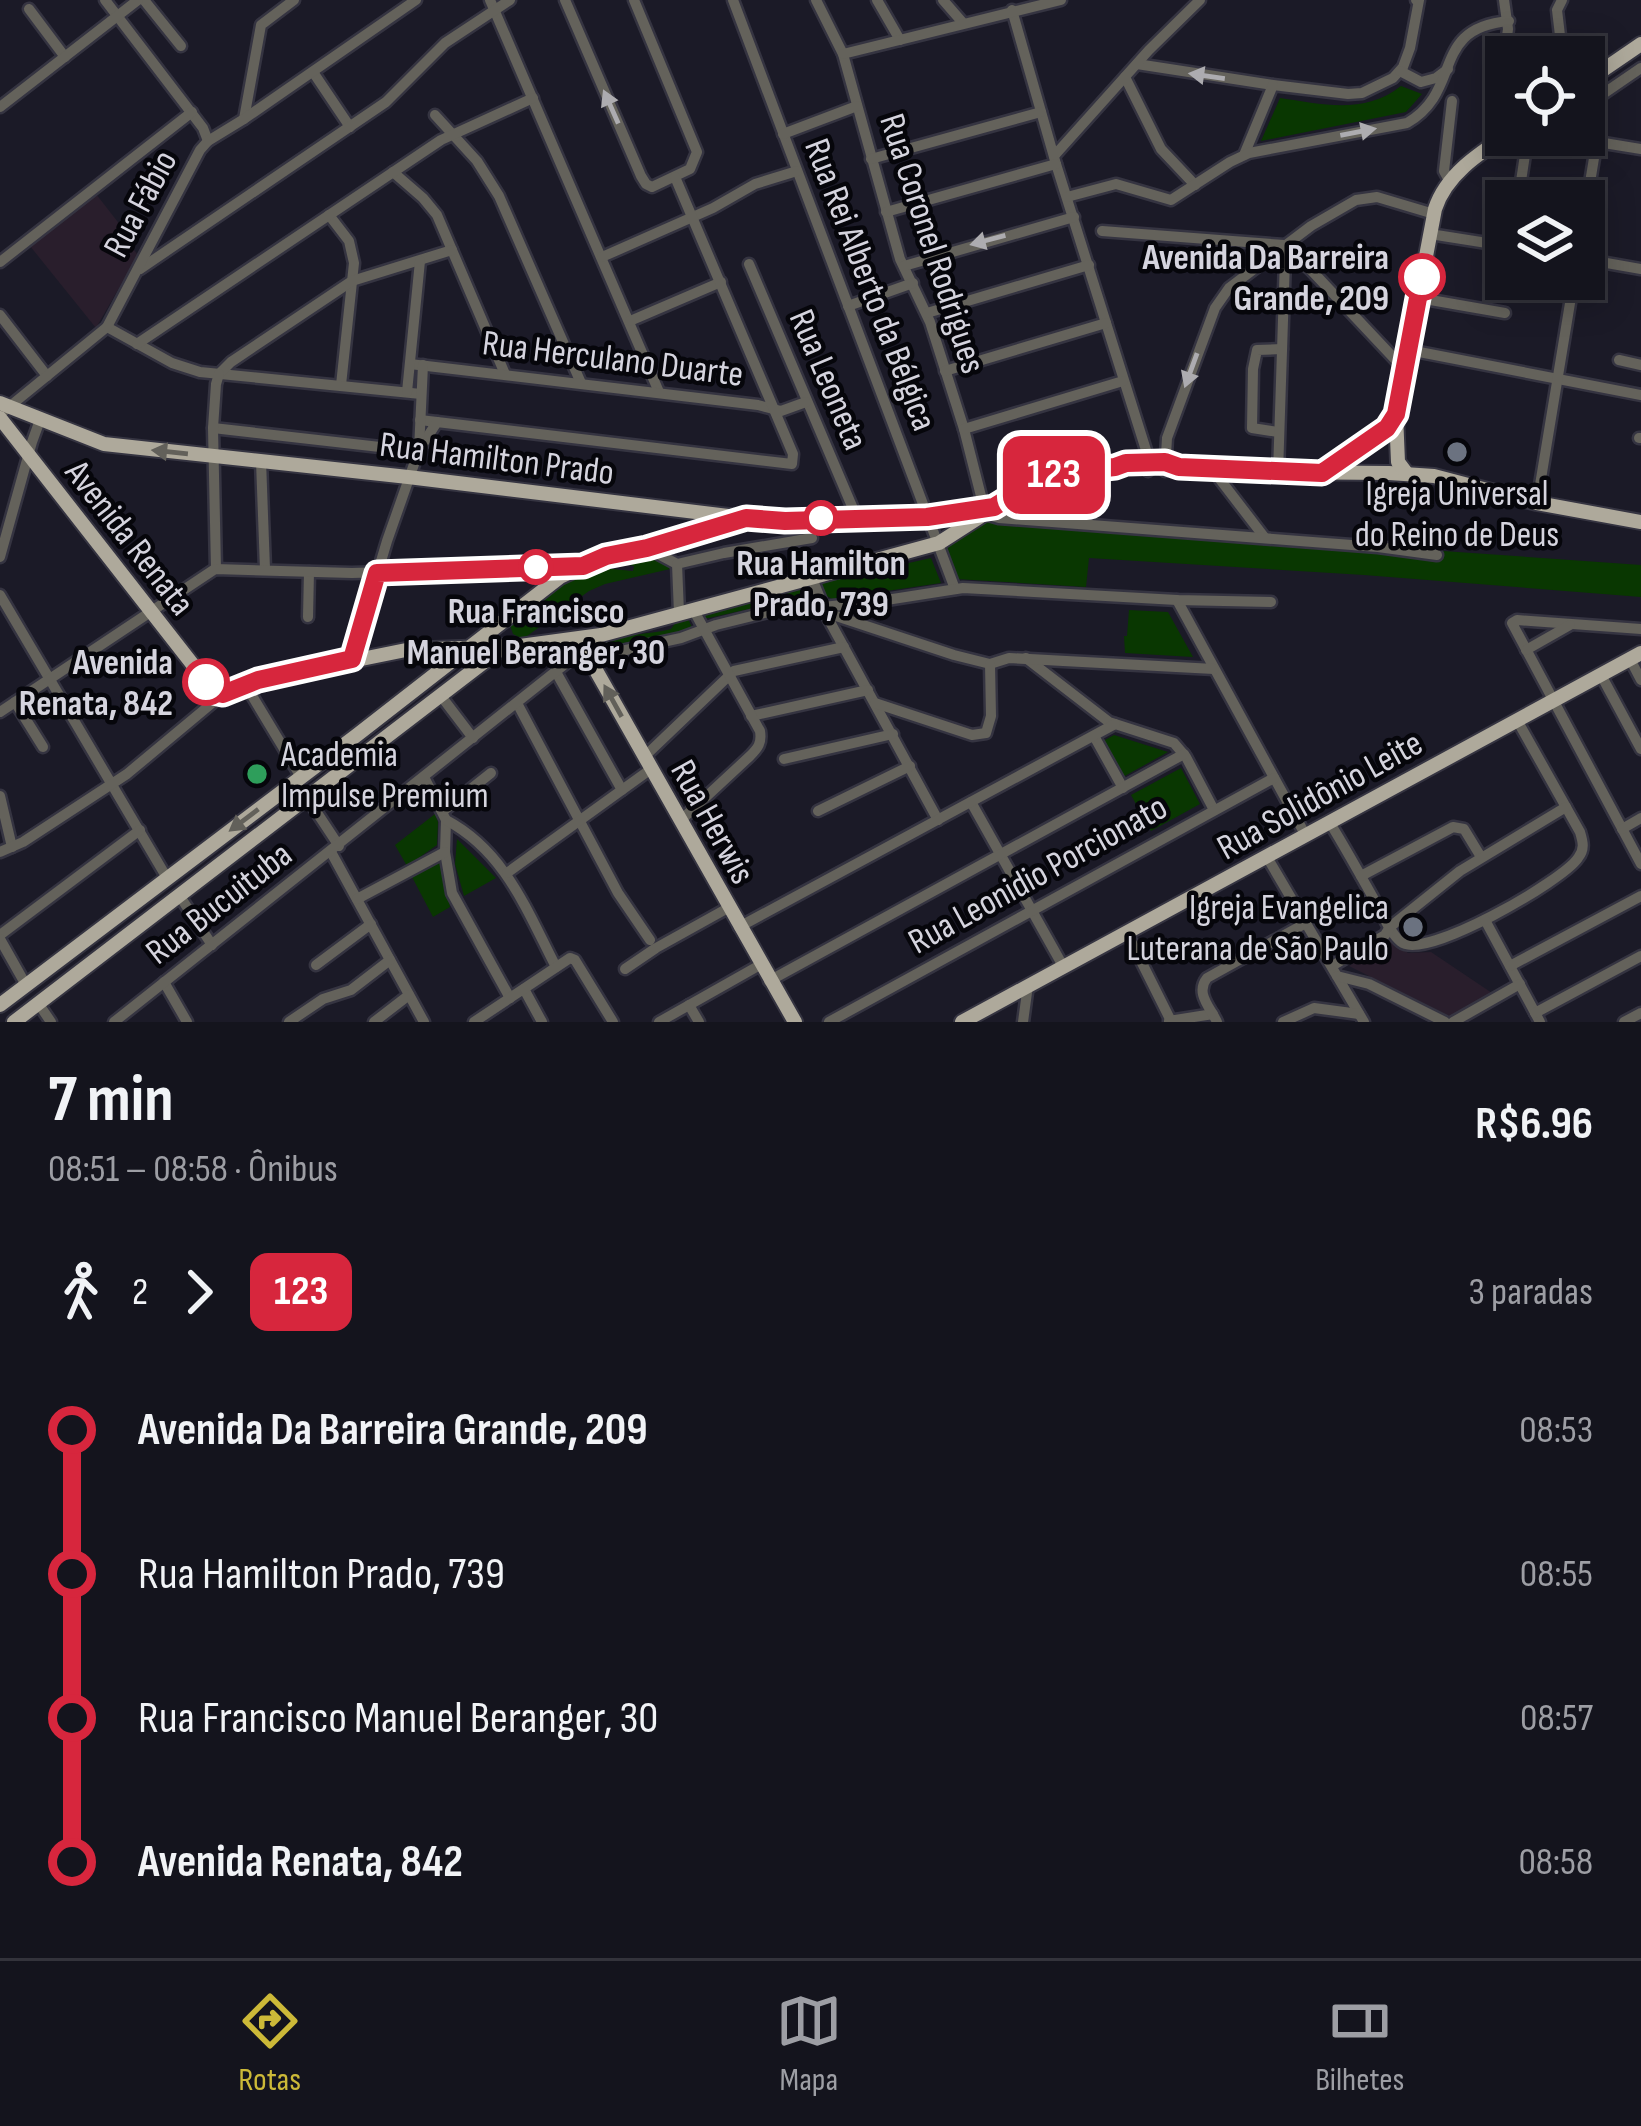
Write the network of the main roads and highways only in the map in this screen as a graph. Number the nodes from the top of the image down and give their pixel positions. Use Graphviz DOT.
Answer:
graph roads {
  1 [pos="1641,44"];
  2 [pos="1605,69"];
  3 [pos="1485,151"];
  4 [pos="2,411"];
  5 [pos="1390,434"];
  6 [pos="1344,466"];
  7 [pos="1398,470"];
  8 [pos="985,512"];
  9 [pos="746,518"];
  10 [pos="919,518"];
  11 [pos="1641,521"];
  12 [pos="911,552"];
  13 [pos="506,617"];
  14 [pos="513,646"];
  15 [pos="583,646"];
  16 [pos="460,650"];
  17 [pos="1635,656"];
  18 [pos="0,1005"];
  19 [pos="14,1022"];
  20 [pos="794,1022"];
  21 [pos="962,1022"];
  1 -- 2 [label="main road"];
  3 -- 5 [label="main road"];
  9 -- 4 [label="main road, Rua Hamilton Prado, one-way"];
  4 -- 16 [label="main road, Avenida Renata"];
  5 -- 6 [label="main road"];
  5 -- 7 [label="main road"];
  6 -- 7 [label="main road"];
  6 -- 8 [label="main road"];
  7 -- 11 [label="main road"];
  8 -- 10 [label="main road, Rua Hamilton Prado"];
  8 -- 12 [label="main road"];
  9 -- 10 [label="main road, Rua Hamilton Prado"];
  9 -- 13 [label="main road"];
  10 -- 12 [label="main road"];
  12 -- 15 [label="main road"];
  13 -- 14 [label="main road"];
  13 -- 16 [label="main road"];
  14 -- 15 [label="main road"];
  14 -- 16 [label="main road"];
  14 -- 19 [label="main road"];
  20 -- 15 [label="main road, Rua Herwis, one-way"];
  16 -- 18 [label="main road, one-way"];
  17 -- 21 [label="main road, Rua Solidônio Leite"];
}
